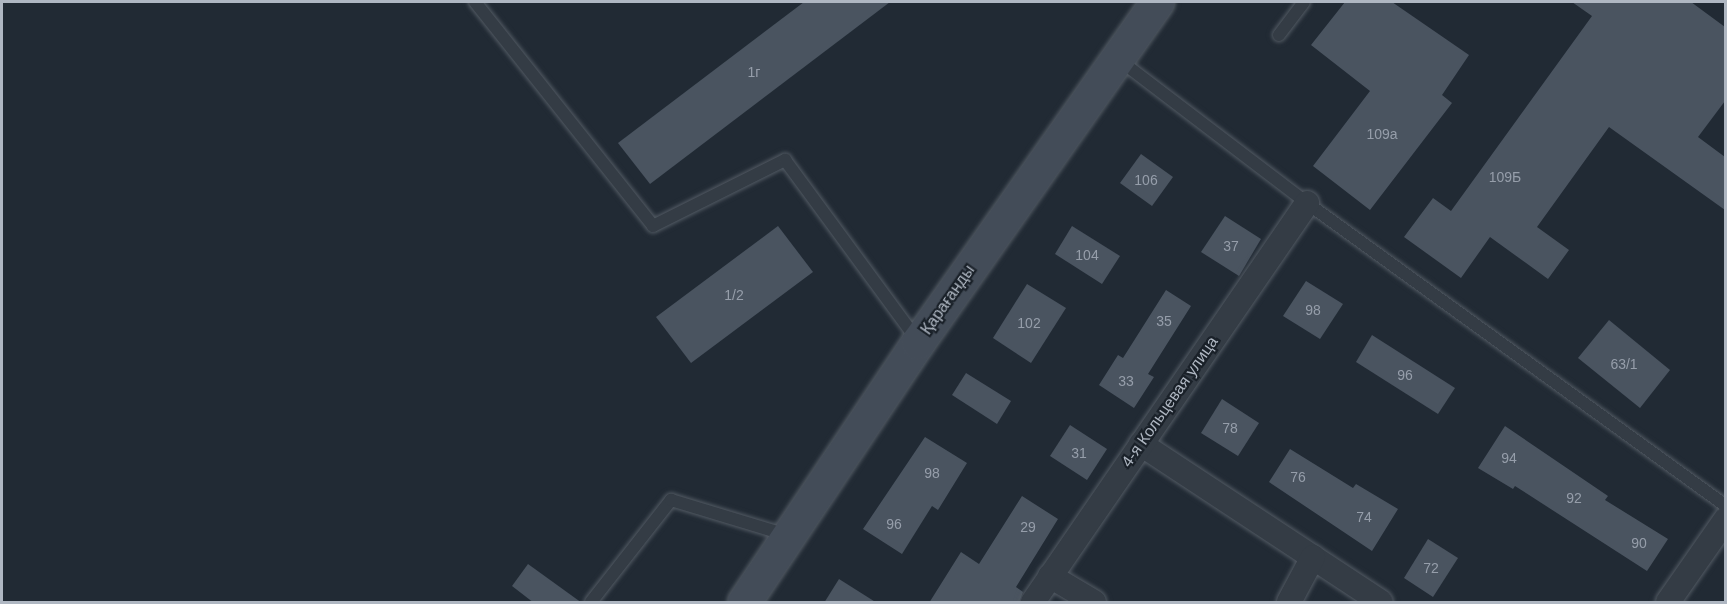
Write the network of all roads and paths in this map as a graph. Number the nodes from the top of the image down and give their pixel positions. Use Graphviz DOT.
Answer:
graph roads {
  1 [pos="475,2"];
  2 [pos="1157,2"];
  3 [pos="1304,2"];
  4 [pos="1279,35"];
  5 [pos="1118,59"];
  6 [pos="1307,203"];
  7 [pos="918,342"];
  8 [pos="1141,444"];
  9 [pos="1725,506"];
  10 [pos="1725,519"];
  11 [pos="788,535"];
  12 [pos="1313,557"];
  13 [pos="1050,576"];
  14 [pos="591,603"];
  15 [pos="744,603"];
  16 [pos="1034,603"];
  17 [pos="1094,603"];
  18 [pos="1289,603"];
  19 [pos="1381,603"];
  20 [pos="1668,603"];
  1 -- 7 [label="lane"];
  2 -- 5 [label="main road, Қарағанды"];
  3 -- 4 [label="lane"];
  5 -- 6 [label="lane"];
  5 -- 7 [label="main road, Қарағанды"];
  6 -- 8 [label="street, 4-я Кольцевая улица"];
  6 -- 9 [label="lane"];
  7 -- 11 [label="main road, Қарағанды"];
  8 -- 12 [label="street"];
  8 -- 13 [label="street, 4-я Кольцевая улица"];
  10 -- 20 [label="street"];
  11 -- 14 [label="lane"];
  11 -- 15 [label="main road, Қарағанды"];
  12 -- 18 [label="street"];
  12 -- 19 [label="street"];
  13 -- 16 [label="street, 4-я Кольцевая улица"];
  13 -- 17 [label="street"];
}
